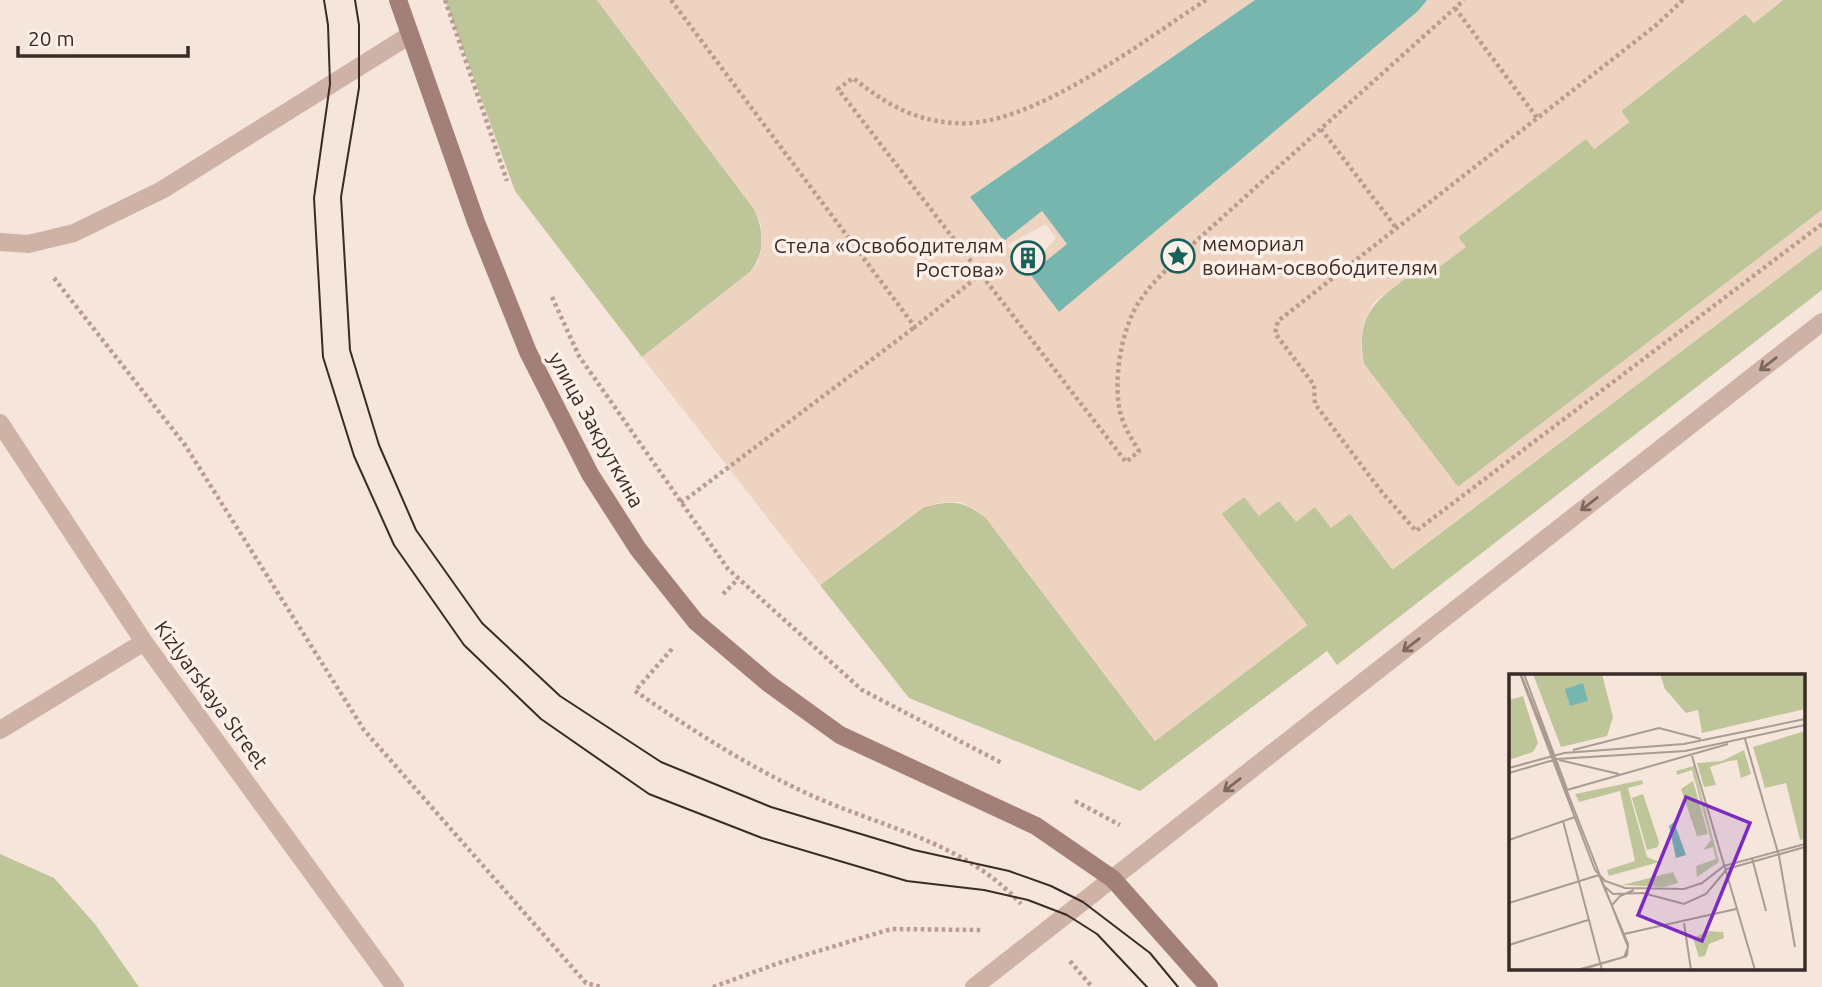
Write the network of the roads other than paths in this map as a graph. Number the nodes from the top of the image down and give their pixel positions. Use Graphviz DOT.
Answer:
graph roads {
  1 [pos="398,0"];
  2 [pos="410,35"];
  3 [pos="0,242"];
  4 [pos="1822,322"];
  5 [pos="0,423"];
  6 [pos="144,642"];
  7 [pos="0,730"];
  8 [pos="1113,879"];
  9 [pos="395,987"];
  10 [pos="974,987"];
  11 [pos="1209,987"];
  1 -- 2 [label="main road, улица Закруткина"];
  2 -- 3 [label="street"];
  2 -- 8 [label="main road, улица Закруткина"];
  4 -- 8 [label="street, one-way"];
  5 -- 6 [label="street, Kizlyarskaya Street"];
  6 -- 7 [label="street"];
  6 -- 9 [label="street, Kizlyarskaya Street"];
  8 -- 10 [label="street"];
  8 -- 11 [label="main road, улица Закруткина"];
}
